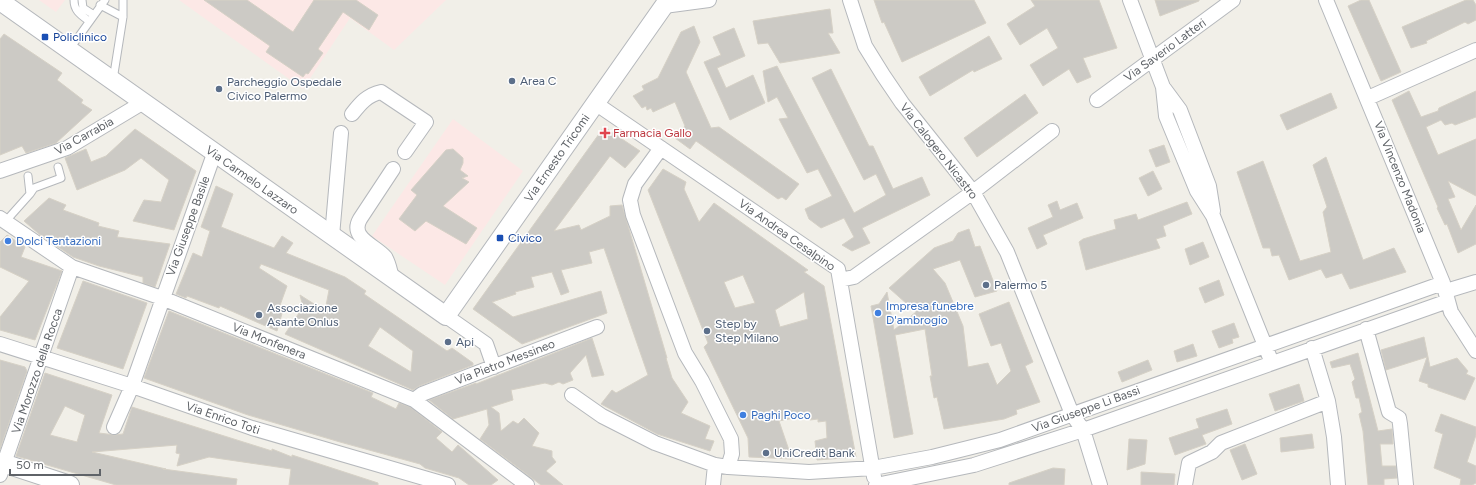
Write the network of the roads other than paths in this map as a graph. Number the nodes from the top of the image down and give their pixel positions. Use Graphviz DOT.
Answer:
graph roads {
  1 [pos="74,0"];
  2 [pos="82,0"];
  3 [pos="124,0"];
  4 [pos="709,0"];
  5 [pos="850,0"];
  6 [pos="1130,0"];
  7 [pos="1233,0"];
  8 [pos="1326,0"];
  9 [pos="0,1"];
  10 [pos="103,3"];
  11 [pos="666,3"];
  12 [pos="123,17"];
  13 [pos="91,18"];
  14 [pos="69,50"];
  15 [pos="1476,50"];
  16 [pos="1154,59"];
  17 [pos="113,82"];
  18 [pos="1368,98"];
  19 [pos="1097,100"];
  20 [pos="142,103"];
  21 [pos="595,103"];
  22 [pos="352,114"];
  23 [pos="1052,131"];
  24 [pos="341,133"];
  25 [pos="660,148"];
  26 [pos="405,152"];
  27 [pos="214,154"];
  28 [pos="58,167"];
  29 [pos="393,169"];
  30 [pos="0,171"];
  31 [pos="28,176"];
  32 [pos="973,192"];
  33 [pos="30,194"];
  34 [pos="3,223"];
  35 [pos="332,236"];
  36 [pos="72,267"];
  37 [pos="392,278"];
  38 [pos="840,280"];
  39 [pos="1476,282"];
  40 [pos="1446,292"];
  41 [pos="162,298"];
  42 [pos="446,316"];
  43 [pos="597,327"];
  44 [pos="1366,329"];
  45 [pos="0,344"];
  46 [pos="1266,344"];
  47 [pos="1475,347"];
  48 [pos="1312,348"];
  49 [pos="41,358"];
  50 [pos="1272,363"];
  51 [pos="494,366"];
  52 [pos="132,386"];
  53 [pos="572,395"];
  54 [pos="414,400"];
  55 [pos="1328,401"];
  56 [pos="1072,414"];
  57 [pos="114,427"];
  58 [pos="1083,430"];
  59 [pos="722,466"];
  60 [pos="2,467"];
  61 [pos="873,468"];
  62 [pos="70,485"];
  63 [pos="448,485"];
  64 [pos="527,485"];
  65 [pos="713,485"];
  66 [pos="876,485"];
  67 [pos="1100,485"];
  68 [pos="1185,485"];
  69 [pos="1338,485"];
  70 [pos="1406,485"];
  1 -- 13 [label="lane"];
  2 -- 13 [label="lane"];
  3 -- 12 [label="lane"];
  4 -- 11 [label="street"];
  5 -- 32 [label="street, Via Calogero Nicastro"];
  6 -- 16 [label="street"];
  7 -- 16 [label="street, Via Saverio Latteri"];
  8 -- 18 [label="street, Via Vincenzo Madonia"];
  9 -- 14 [label="street, Via Carmelo Lazzaro"];
  10 -- 12 [label="lane"];
  10 -- 13 [label="lane"];
  11 -- 21 [label="street, Via Ernesto Tricomi"];
  12 -- 17 [label="lane"];
  13 -- 14 [label="lane"];
  14 -- 17 [label="street, Via Carmelo Lazzaro"];
  15 -- 18 [label="street"];
  16 -- 19 [label="street, Via Saverio Latteri"];
  16 -- 46 [label="street"];
  17 -- 20 [label="street, Via Carmelo Lazzaro"];
  18 -- 40 [label="street, Via Vincenzo Madonia"];
  20 -- 27 [label="street, Via Carmelo Lazzaro"];
  20 -- 30 [label="street, Via Carrabia"];
  21 -- 25 [label="street, Via Andrea Cesalpino"];
  21 -- 42 [label="street, Via Ernesto Tricomi"];
  22 -- 26 [label="street"];
  23 -- 32 [label="street"];
  24 -- 35 [label="street"];
  25 -- 38 [label="street, Via Andrea Cesalpino"];
  25 -- 59 [label="street"];
  27 -- 35 [label="street, Via Carmelo Lazzaro"];
  27 -- 41 [label="street, Via Giuseppe Basile"];
  28 -- 33 [label="lane"];
  29 -- 37 [label="street"];
  31 -- 33 [label="lane"];
  32 -- 38 [label="street"];
  32 -- 56 [label="street, Via Calogero Nicastro"];
  33 -- 34 [label="lane"];
  34 -- 36 [label="street, Via Monfenera"];
  35 -- 37 [label="street, Via Carmelo Lazzaro"];
  36 -- 41 [label="street, Via Monfenera"];
  36 -- 49 [label="street, Via Morozzo della Rocca"];
  37 -- 42 [label="street, Via Carmelo Lazzaro"];
  38 -- 61 [label="street, Via Andrea Cesalpino"];
  39 -- 40 [label="street, Via Giuseppe Li Bassi"];
  40 -- 44 [label="street, Via Giuseppe Li Bassi"];
  40 -- 46 [label="street, Via Giuseppe Li Bassi"];
  40 -- 47 [label="street, Via Vincenzo Madonia"];
  41 -- 52 [label="street, Via Giuseppe Basile"];
  41 -- 54 [label="street, Via Monfenera"];
  42 -- 51 [label="street, Via Carmelo Lazzaro"];
  43 -- 51 [label="street, Via Pietro Messineo"];
  44 -- 48 [label="street, Via Giuseppe Li Bassi"];
  44 -- 70 [label="street"];
  45 -- 49 [label="street, Via Enrico Toti"];
  46 -- 50 [label="street"];
  46 -- 56 [label="street, Via Giuseppe Li Bassi"];
  48 -- 50 [label="street, Via Giuseppe Li Bassi"];
  48 -- 55 [label="street"];
  49 -- 52 [label="street, Via Enrico Toti"];
  49 -- 60 [label="street, Via Morozzo della Rocca"];
  50 -- 58 [label="street, Via Giuseppe Li Bassi"];
  51 -- 54 [label="street, Via Pietro Messineo"];
  52 -- 57 [label="street, Via Giuseppe Basile"];
  52 -- 63 [label="street, Via Enrico Toti"];
  53 -- 59 [label="street, Via Giuseppe Li Bassi"];
  54 -- 64 [label="street, Via Monfenera"];
  55 -- 68 [label="street"];
  55 -- 69 [label="street"];
  56 -- 58 [label="street, Via Calogero Nicastro"];
  56 -- 61 [label="street, Via Giuseppe Li Bassi"];
  58 -- 66 [label="street, Via Giuseppe Li Bassi"];
  58 -- 67 [label="street, Via Calogero Nicastro"];
  59 -- 61 [label="street, Via Giuseppe Li Bassi"];
  59 -- 65 [label="street"];
  60 -- 62 [label="street"];
  61 -- 66 [label="street, Via Andrea Cesalpino"];
}
